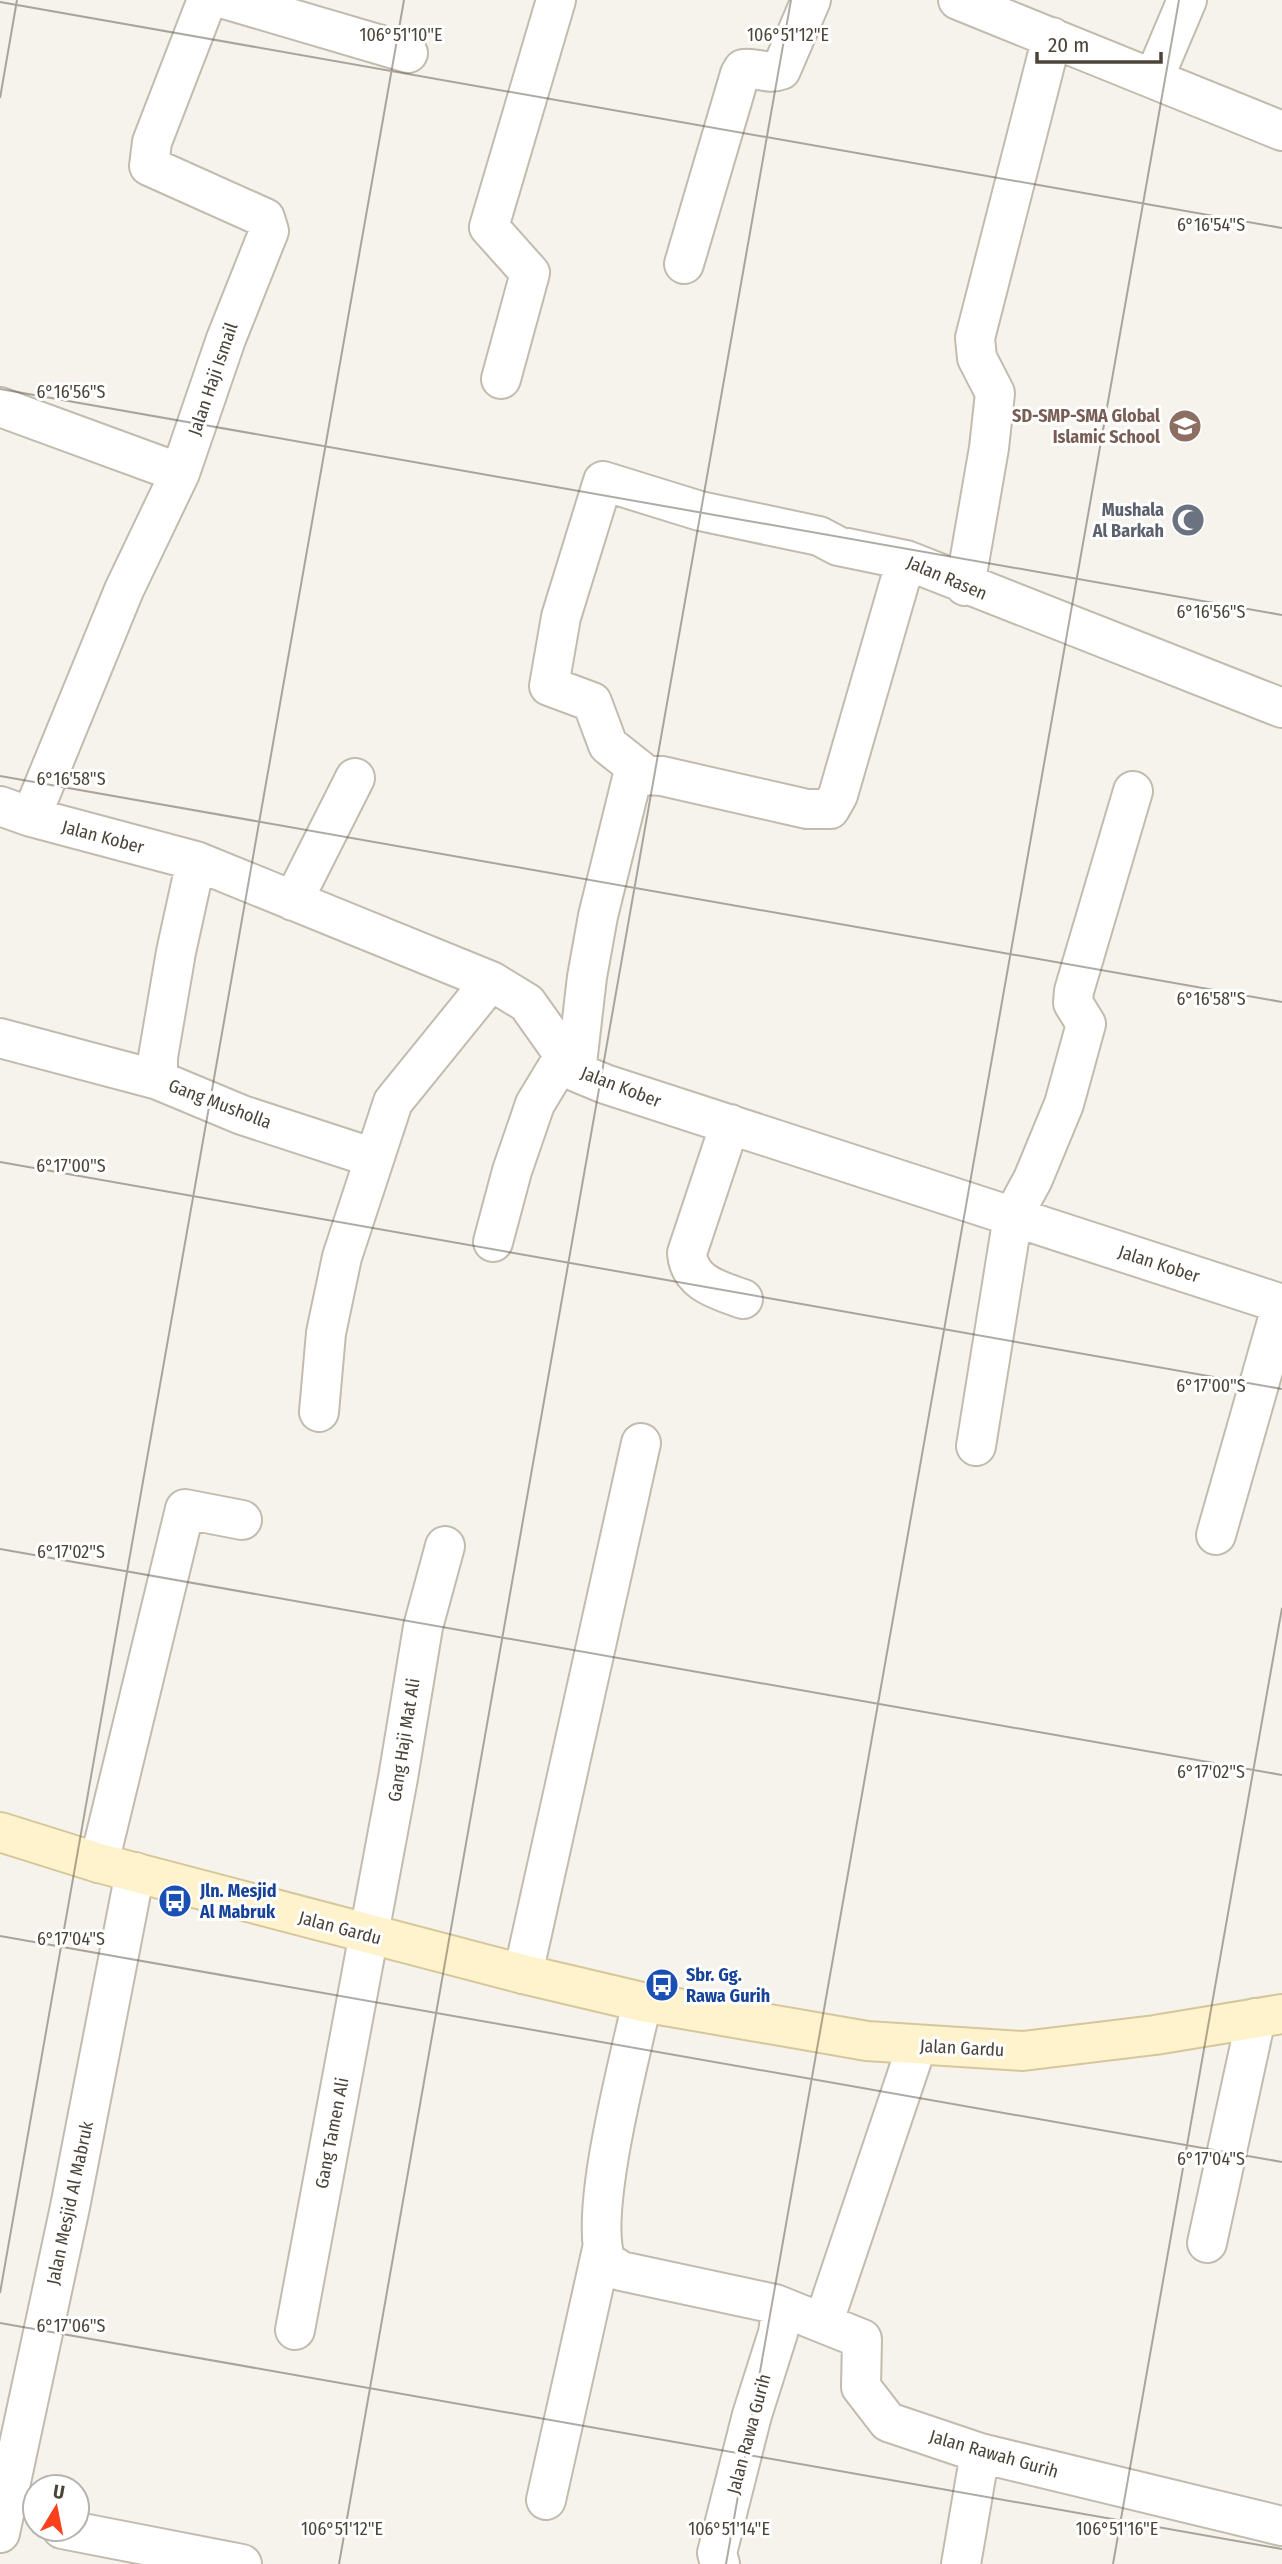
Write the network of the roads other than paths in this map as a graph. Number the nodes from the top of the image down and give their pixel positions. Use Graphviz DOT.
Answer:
graph roads {
  1 [pos="207,0"];
  2 [pos="228,0"];
  3 [pos="556,0"];
  4 [pos="811,0"];
  5 [pos="958,0"];
  6 [pos="1187,0"];
  7 [pos="1052,37"];
  8 [pos="408,53"];
  9 [pos="1154,78"];
  10 [pos="1280,125"];
  11 [pos="684,264"];
  12 [pos="502,379"];
  13 [pos="0,407"];
  14 [pos="180,473"];
  15 [pos="906,560"];
  16 [pos="965,586"];
  17 [pos="1282,708"];
  18 [pos="642,772"];
  19 [pos="355,778"];
  20 [pos="1133,791"];
  21 [pos="15,812"];
  22 [pos="196,861"];
  23 [pos="293,901"];
  24 [pos="491,981"];
  25 [pos="0,1038"];
  26 [pos="570,1064"];
  27 [pos="158,1080"];
  28 [pos="730,1124"];
  29 [pos="374,1158"];
  30 [pos="1013,1216"];
  31 [pos="494,1242"];
  32 [pos="743,1299"];
  33 [pos="1282,1304"];
  34 [pos="319,1412"];
  35 [pos="641,1443"];
  36 [pos="976,1446"];
  37 [pos="243,1520"];
  38 [pos="1216,1535"];
  39 [pos="445,1546"];
  40 [pos="0,1832"];
  41 [pos="117,1867"];
  42 [pos="369,1936"];
  43 [pos="523,1974"];
  44 [pos="642,2002"];
  45 [pos="1269,2016"];
  46 [pos="917,2045"];
  47 [pos="1207,2243"];
  48 [pos="601,2249"];
  49 [pos="775,2304"];
  50 [pos="824,2321"];
  51 [pos="295,2330"];
  52 [pos="980,2453"];
  53 [pos="546,2500"];
  54 [pos="9,2518"];
  55 [pos="1282,2526"];
  56 [pos="91,2535"];
  57 [pos="242,2564"];
  58 [pos="720,2564"];
  59 [pos="961,2564"];
  1 -- 14 [label="street, Jalan Haji Ismail"];
  2 -- 8 [label="street"];
  3 -- 12 [label="street"];
  4 -- 11 [label="street"];
  5 -- 7 [label="street"];
  6 -- 9 [label="street"];
  7 -- 9 [label="street"];
  7 -- 16 [label="street"];
  9 -- 10 [label="street"];
  13 -- 14 [label="street"];
  14 -- 21 [label="street, Jalan Haji Ismail"];
  15 -- 16 [label="street, Jalan Rasen"];
  15 -- 18 [label="street"];
  15 -- 18 [label="street, Jalan Rasen"];
  16 -- 17 [label="street, Jalan Rasen"];
  18 -- 26 [label="street"];
  19 -- 23 [label="street"];
  20 -- 30 [label="street"];
  21 -- 22 [label="street, Jalan Kober"];
  22 -- 23 [label="street, Jalan Kober"];
  22 -- 27 [label="street, Gang Musholla"];
  23 -- 24 [label="street, Jalan Kober"];
  24 -- 26 [label="street, Jalan Kober"];
  24 -- 29 [label="street"];
  25 -- 27 [label="street"];
  26 -- 28 [label="street, Jalan Kober"];
  26 -- 31 [label="street"];
  27 -- 29 [label="street, Gang Musholla"];
  28 -- 30 [label="street, Jalan Kober"];
  28 -- 32 [label="street"];
  29 -- 34 [label="street"];
  30 -- 33 [label="street, Jalan Kober"];
  30 -- 36 [label="street"];
  33 -- 38 [label="street"];
  35 -- 43 [label="street"];
  37 -- 41 [label="street, Jalan Mesjid Al Mabruk"];
  39 -- 42 [label="street, Gang Haji Mat Ali"];
  40 -- 41 [label="street, Jalan Gardu"];
  41 -- 42 [label="street, Jalan Gardu"];
  41 -- 54 [label="street, Jalan Mesjid Al Mabruk"];
  42 -- 43 [label="street, Jalan Gardu"];
  42 -- 51 [label="street, Gang Tamen Ali"];
  43 -- 44 [label="street, Jalan Gardu"];
  44 -- 46 [label="street, Jalan Gardu"];
  44 -- 48 [label="street"];
  45 -- 46 [label="street, Jalan Gardu"];
  45 -- 47 [label="street"];
  46 -- 50 [label="street"];
  48 -- 49 [label="street"];
  48 -- 53 [label="street"];
  49 -- 50 [label="street, Jalan Rawah Gurih"];
  49 -- 58 [label="street, Jalan Rawa Gurih"];
  50 -- 52 [label="street, Jalan Rawah Gurih"];
  52 -- 55 [label="street, Jalan Rawah Gurih"];
  52 -- 59 [label="street"];
  56 -- 57 [label="street"];
}
